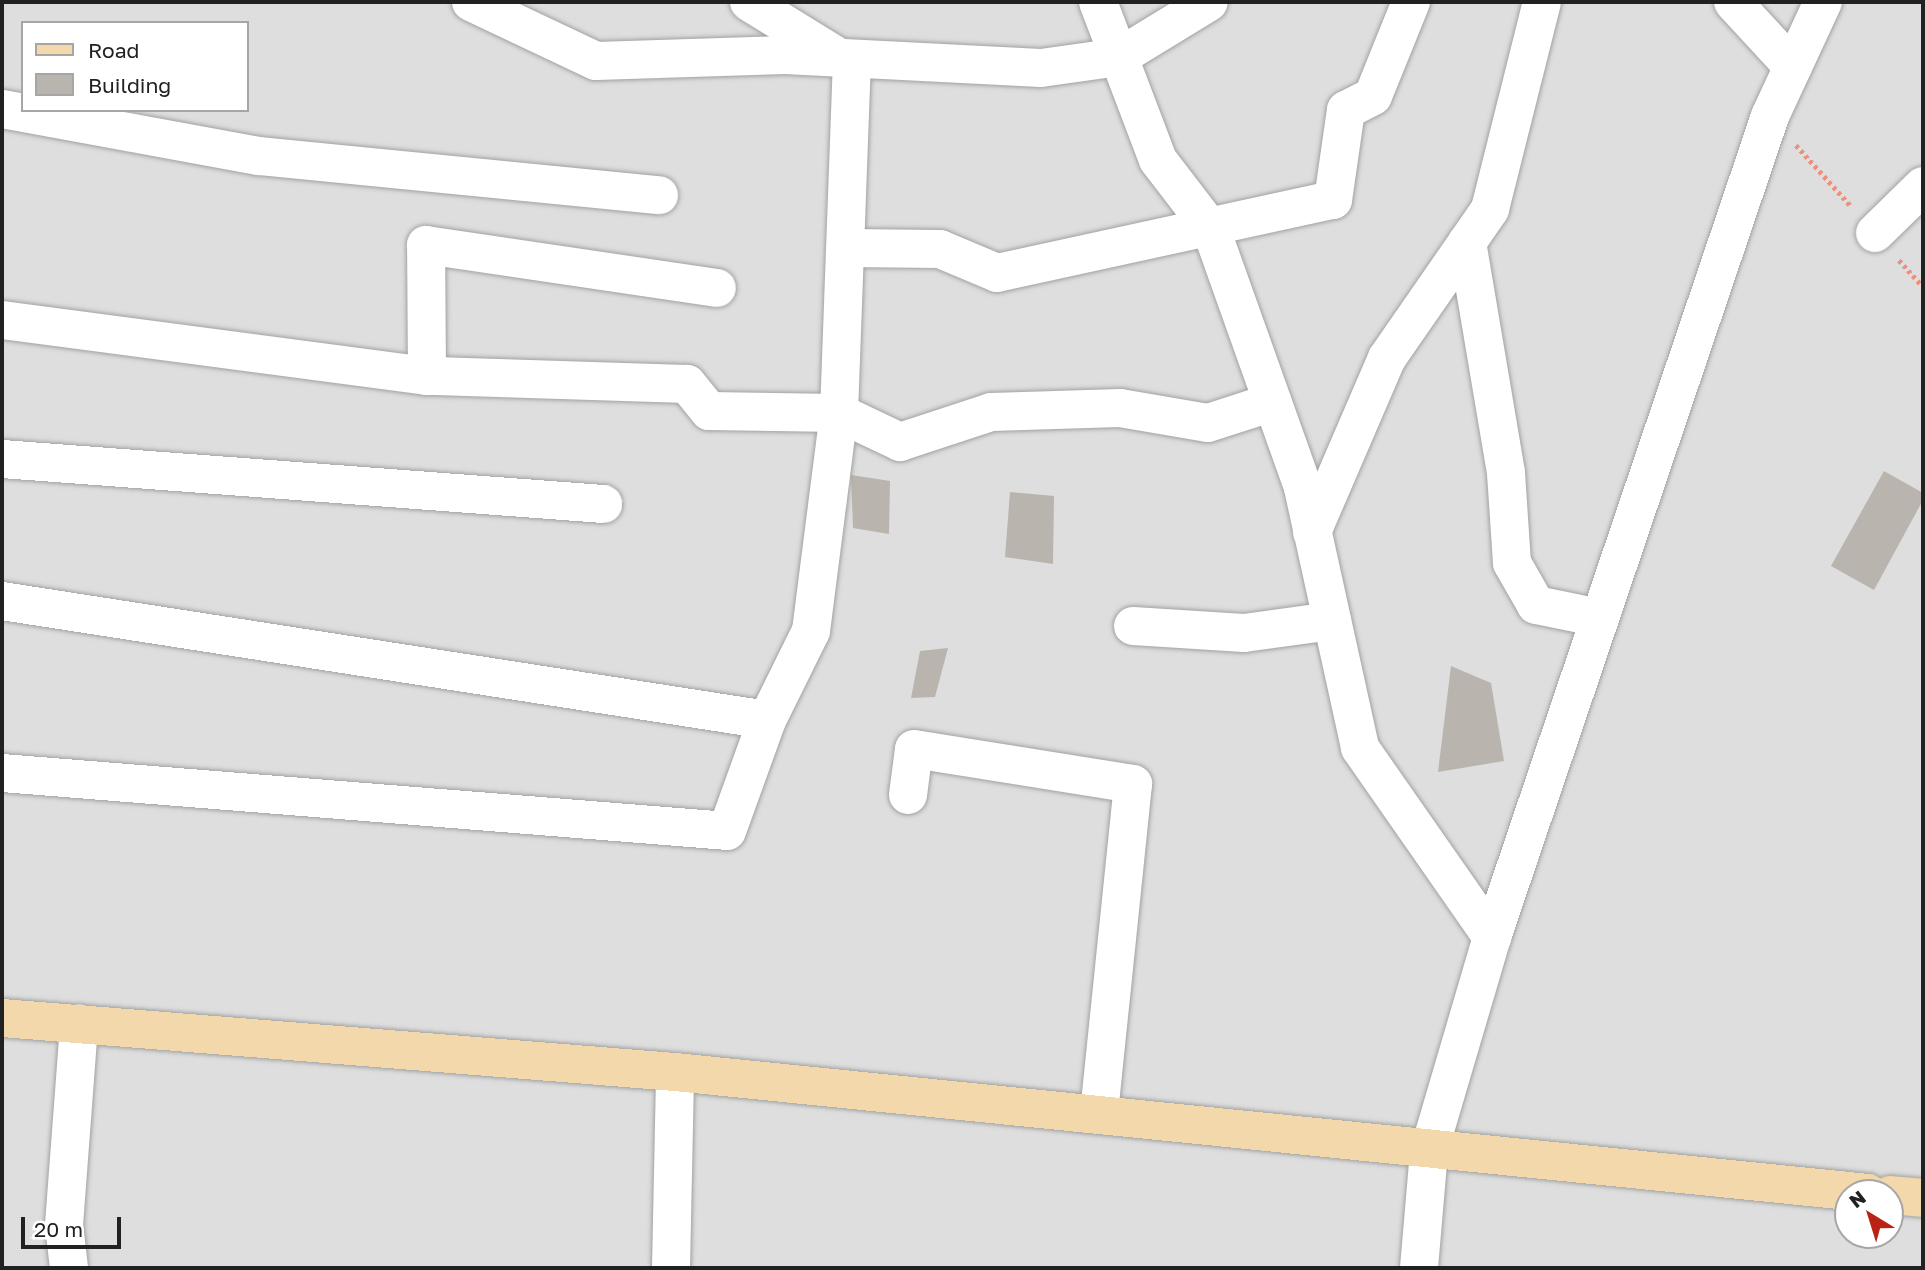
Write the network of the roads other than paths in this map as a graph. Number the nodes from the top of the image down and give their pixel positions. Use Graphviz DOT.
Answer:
graph roads {
  1 [pos="471,2"];
  2 [pos="749,2"];
  3 [pos="1098,2"];
  4 [pos="1209,2"];
  5 [pos="1411,2"];
  6 [pos="1542,2"];
  7 [pos="1733,2"];
  8 [pos="1823,2"];
  9 [pos="1119,57"];
  10 [pos="847,60"];
  11 [pos="1793,67"];
  12 [pos="2,109"];
  13 [pos="1923,186"];
  14 [pos="659,195"];
  15 [pos="1212,229"];
  16 [pos="1875,233"];
  17 [pos="1467,242"];
  18 [pos="847,248"];
  19 [pos="717,288"];
  20 [pos="2,320"];
  21 [pos="427,376"];
  22 [pos="1273,402"];
  23 [pos="839,413"];
  24 [pos="2,459"];
  25 [pos="603,504"];
  26 [pos="1312,531"];
  27 [pos="2,601"];
  28 [pos="1600,618"];
  29 [pos="1332,621"];
  30 [pos="1133,626"];
  31 [pos="768,720"];
  32 [pos="2,773"];
  33 [pos="908,795"];
  34 [pos="1492,937"];
  35 [pos="2,1018"];
  36 [pos="79,1024"];
  37 [pos="675,1072"];
  38 [pos="1099,1113"];
  39 [pos="1429,1151"];
  40 [pos="1834,1190"];
  41 [pos="1904,1196"];
  42 [pos="1923,1198"];
  43 [pos="69,1268"];
  44 [pos="671,1268"];
  45 [pos="1419,1268"];
  1 -- 10 [label="street"];
  2 -- 10 [label="street"];
  3 -- 9 [label="street"];
  4 -- 9 [label="street"];
  5 -- 15 [label="street"];
  6 -- 17 [label="street"];
  7 -- 11 [label="street"];
  8 -- 11 [label="street"];
  9 -- 10 [label="street"];
  9 -- 15 [label="street"];
  10 -- 18 [label="street"];
  11 -- 28 [label="street"];
  12 -- 14 [label="street"];
  13 -- 16 [label="street"];
  15 -- 18 [label="street"];
  15 -- 22 [label="street"];
  17 -- 26 [label="street"];
  17 -- 28 [label="street"];
  18 -- 23 [label="street"];
  19 -- 21 [label="street"];
  20 -- 21 [label="street"];
  21 -- 23 [label="street"];
  22 -- 23 [label="street"];
  22 -- 26 [label="street"];
  23 -- 31 [label="street"];
  24 -- 25 [label="street"];
  26 -- 29 [label="street"];
  27 -- 31 [label="street"];
  28 -- 34 [label="street"];
  29 -- 30 [label="street"];
  29 -- 34 [label="street"];
  31 -- 32 [label="street"];
  33 -- 38 [label="street"];
  34 -- 39 [label="street"];
  35 -- 36 [label="main road"];
  36 -- 37 [label="main road"];
  36 -- 43 [label="street"];
  37 -- 38 [label="main road"];
  37 -- 44 [label="street"];
  38 -- 39 [label="main road"];
  39 -- 40 [label="main road"];
  39 -- 45 [label="street"];
  41 -- 42 [label="main road"];
}
